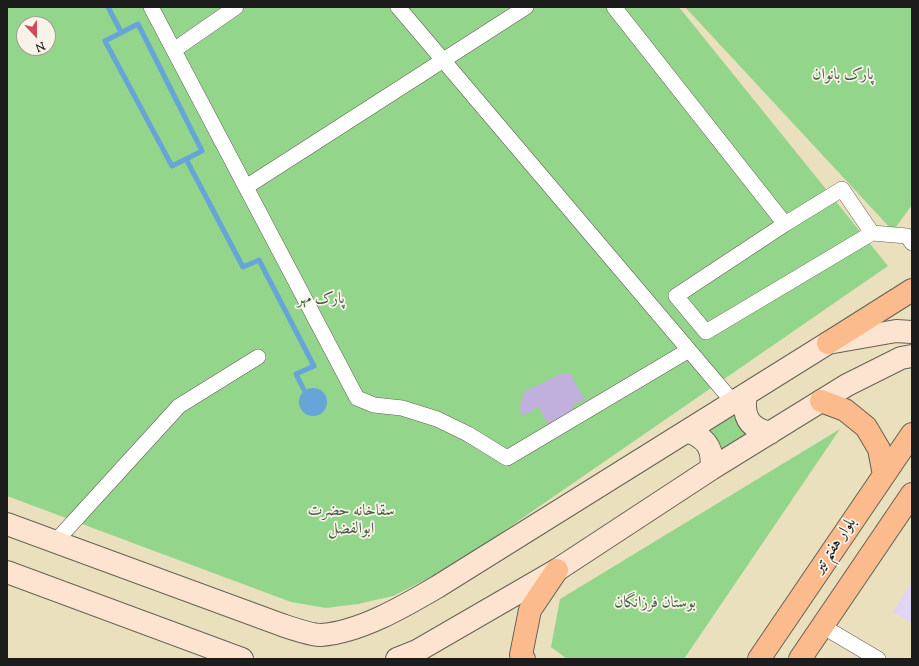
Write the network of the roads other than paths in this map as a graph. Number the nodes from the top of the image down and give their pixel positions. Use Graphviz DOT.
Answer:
graph roads {
  1 [pos="151,7"];
  2 [pos="236,7"];
  3 [pos="398,7"];
  4 [pos="526,7"];
  5 [pos="614,7"];
  6 [pos="174,50"];
  7 [pos="443,60"];
  8 [pos="246,187"];
  9 [pos="785,224"];
  10 [pos="872,233"];
  11 [pos="912,243"];
  12 [pos="912,290"];
  13 [pos="912,332"];
  14 [pos="828,343"];
  15 [pos="689,350"];
  16 [pos="258,356"];
  17 [pos="912,356"];
  18 [pos="739,398"];
  19 [pos="821,401"];
  20 [pos="687,431"];
  21 [pos="770,433"];
  22 [pos="912,434"];
  23 [pos="711,470"];
  24 [pos="884,475"];
  25 [pos="912,494"];
  26 [pos="7,524"];
  27 [pos="55,542"];
  28 [pos="558,570"];
  29 [pos="7,572"];
  30 [pos="822,626"];
  31 [pos="242,659"];
  32 [pos="397,659"];
  33 [pos="524,659"];
  34 [pos="759,659"];
  35 [pos="800,659"];
  36 [pos="878,659"];
  1 -- 6 [label="street"];
  2 -- 6 [label="street"];
  3 -- 7 [label="street"];
  4 -- 7 [label="street"];
  5 -- 9 [label="street"];
  6 -- 8 [label="street"];
  7 -- 8 [label="street"];
  7 -- 15 [label="street"];
  8 -- 15 [label="street"];
  9 -- 10 [label="street"];
  9 -- 10 [label="street"];
  10 -- 11 [label="street"];
  12 -- 14 [label="main road"];
  13 -- 14 [label="street"];
  14 -- 18 [label="street"];
  15 -- 18 [label="street"];
  16 -- 27 [label="street"];
  17 -- 19 [label="street"];
  18 -- 20 [label="street"];
  18 -- 21 [label="street"];
  19 -- 21 [label="street"];
  19 -- 24 [label="main road"];
  20 -- 23 [label="street"];
  20 -- 27 [label="street"];
  21 -- 23 [label="street"];
  22 -- 24 [label="main road, بلوار هفتم تیر"];
  23 -- 28 [label="street"];
  24 -- 34 [label="main road, بلوار هفتم تیر"];
  25 -- 30 [label="main road, بلوار هفتم تیر"];
  26 -- 27 [label="street"];
  28 -- 32 [label="street"];
  28 -- 33 [label="main road"];
  29 -- 31 [label="street"];
  30 -- 35 [label="main road, بلوار هفتم تیر"];
  30 -- 36 [label="street"];
}
